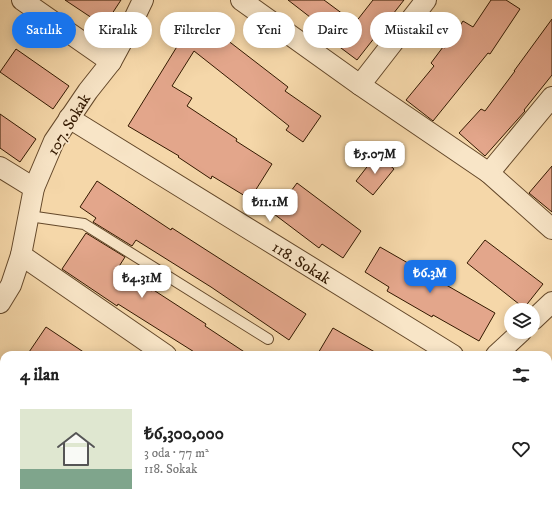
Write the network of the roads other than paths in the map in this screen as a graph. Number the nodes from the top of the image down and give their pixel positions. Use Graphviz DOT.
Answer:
graph roads {
  1 [pos="22,0"];
  2 [pos="143,0"];
  3 [pos="240,0"];
  4 [pos="426,0"];
  5 [pos="111,62"];
  6 [pos="360,85"];
  7 [pos="552,97"];
  8 [pos="69,118"];
  9 [pos="0,166"];
  10 [pos="489,173"];
  11 [pos="34,188"];
  12 [pos="29,216"];
  13 [pos="552,229"];
  14 [pos="21,255"];
  15 [pos="552,302"];
  16 [pos="0,303"];
  17 [pos="540,313"];
  18 [pos="268,339"];
  19 [pos="513,339"];
  20 [pos="160,351"];
  21 [pos="447,351"];
  22 [pos="500,351"];
  1 -- 5 [label="street"];
  2 -- 5 [label="street, 107. Sokak"];
  3 -- 6 [label="street"];
  4 -- 6 [label="street"];
  5 -- 8 [label="street, 107. Sokak"];
  6 -- 10 [label="street"];
  7 -- 10 [label="street"];
  8 -- 11 [label="street, 107. Sokak"];
  8 -- 21 [label="street, 118. Sokak"];
  9 -- 11 [label="street"];
  10 -- 13 [label="street"];
  11 -- 12 [label="street, 107. Sokak"];
  12 -- 14 [label="street, 107. Sokak"];
  12 -- 18 [label="lane"];
  14 -- 16 [label="street, 107. Sokak"];
  14 -- 20 [label="street"];
  15 -- 17 [label="street"];
  19 -- 22 [label="street"];
}
